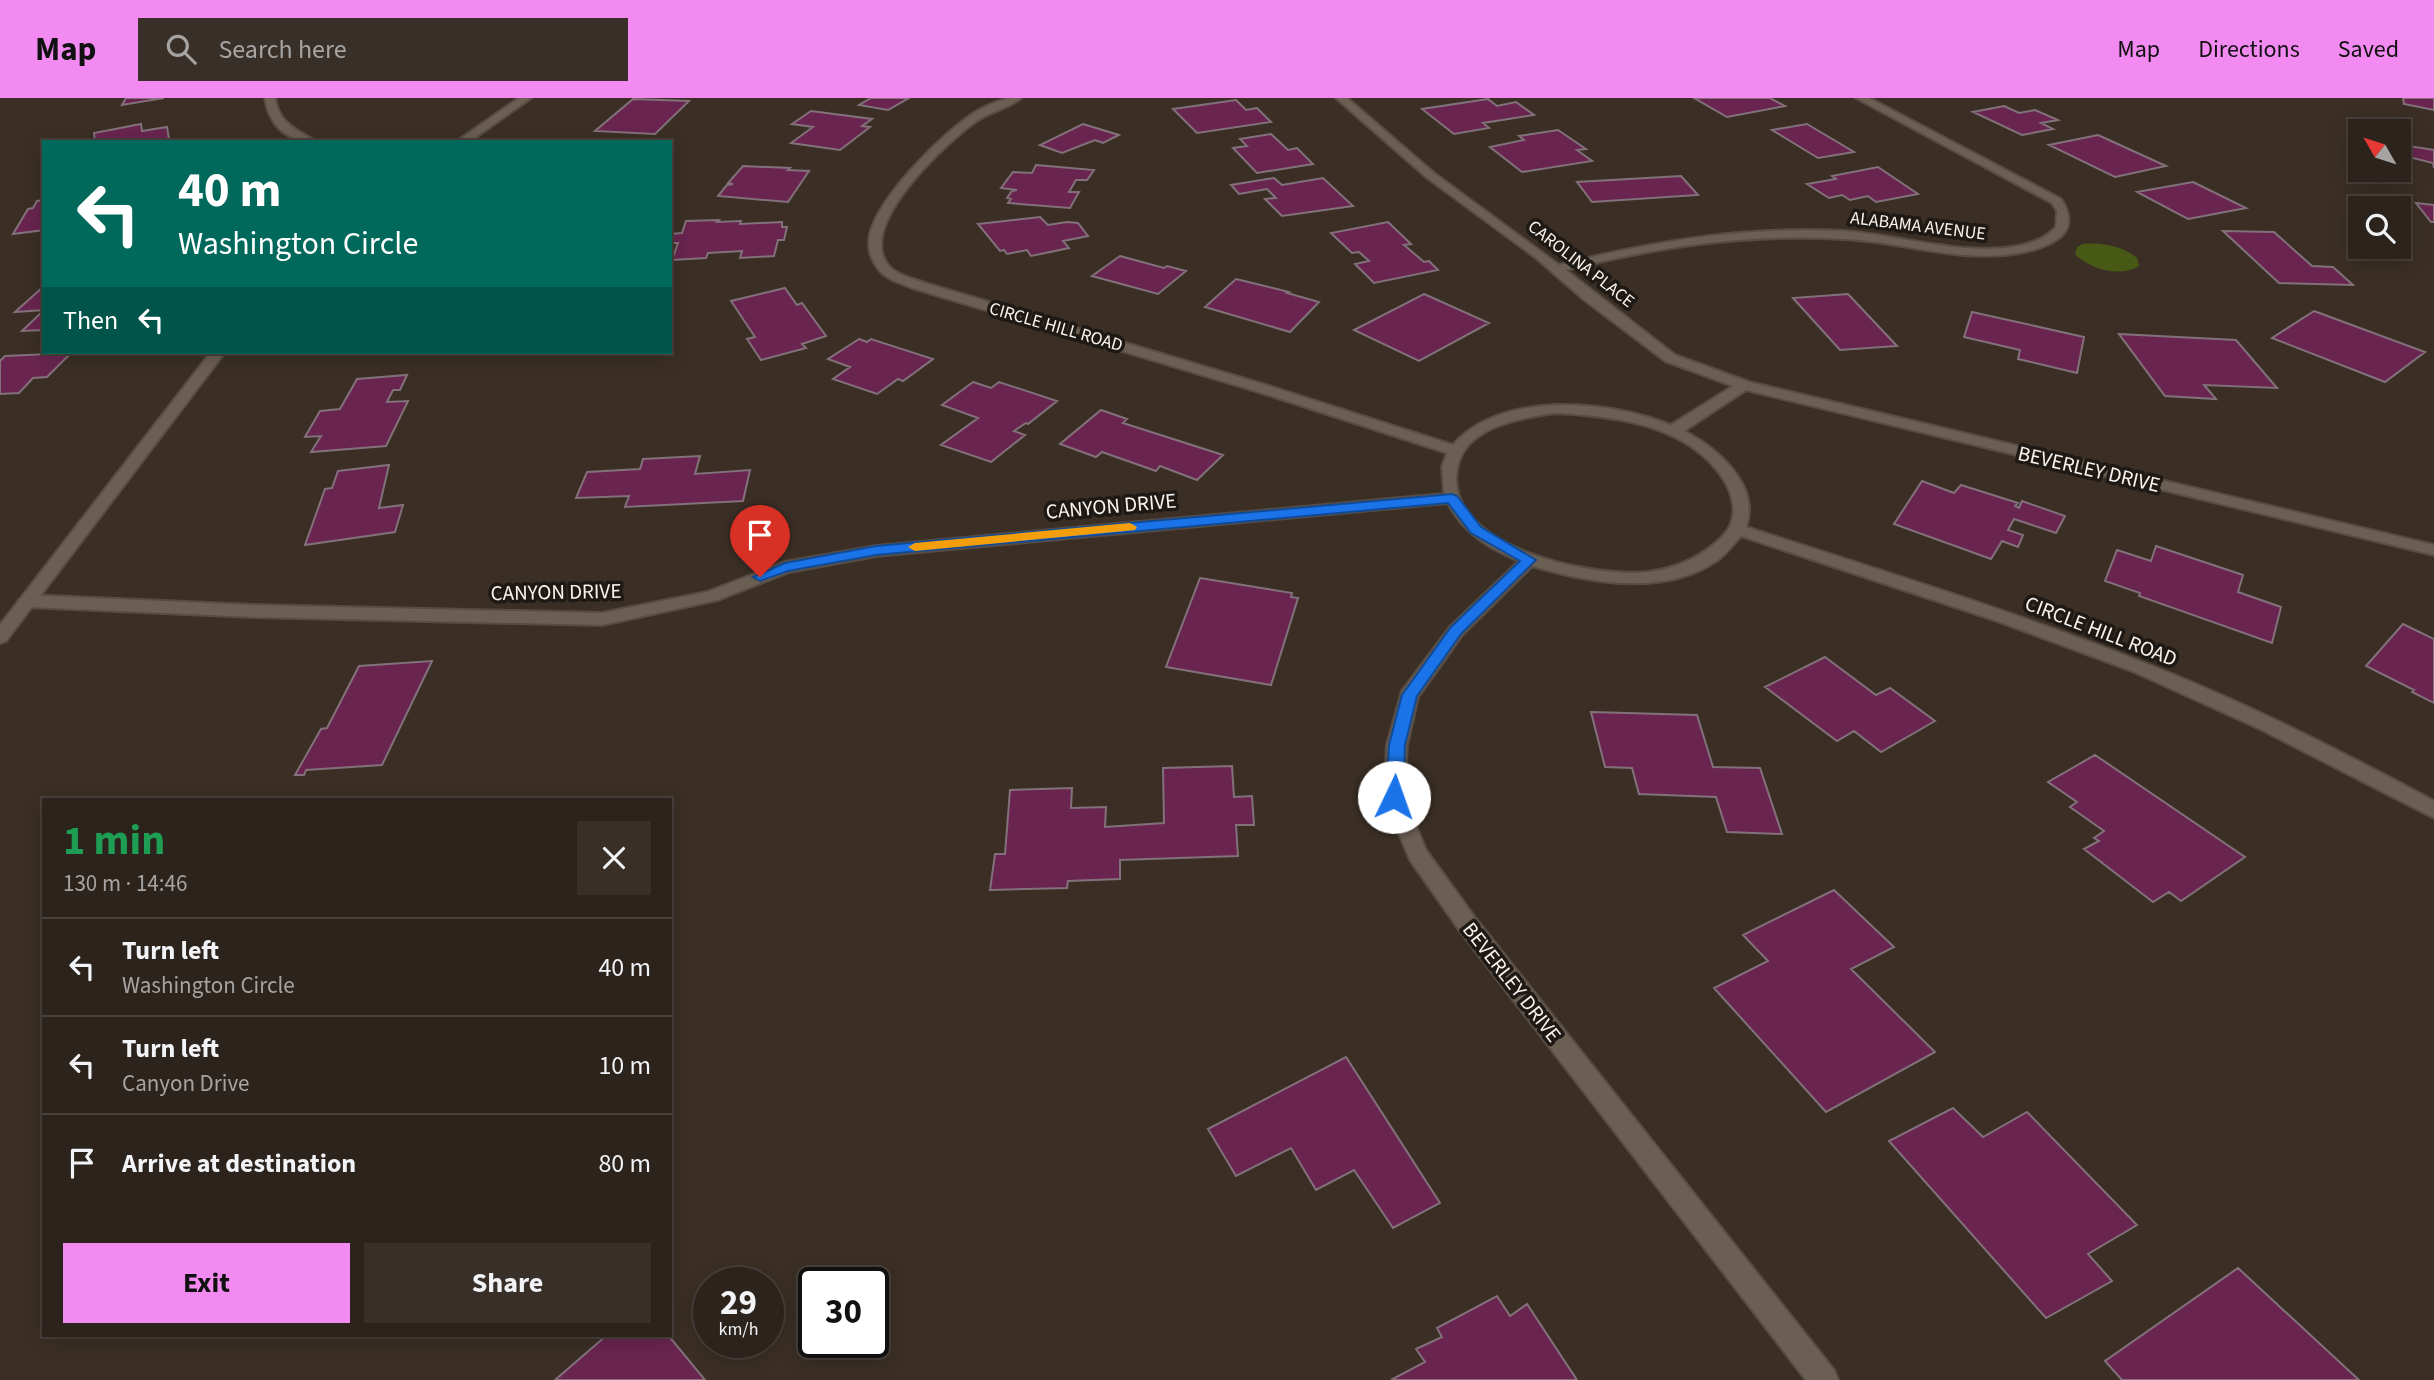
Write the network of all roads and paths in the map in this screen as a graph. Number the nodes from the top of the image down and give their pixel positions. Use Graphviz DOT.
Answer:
graph roads {
  1 [pos="270,98"];
  2 [pos="526,98"];
  3 [pos="1016,98"];
  4 [pos="1341,98"];
  5 [pos="1861,98"];
  6 [pos="308,140"];
  7 [pos="464,140"];
  8 [pos="1556,269"];
  9 [pos="216,354"];
  10 [pos="1744,385"];
  11 [pos="1672,431"];
  12 [pos="1457,451"];
  13 [pos="1452,498"];
  14 [pos="1738,530"];
  15 [pos="2434,550"];
  16 [pos="1529,560"];
  17 [pos="27,601"];
  18 [pos="0,637"];
  19 [pos="2434,810"];
  20 [pos="1824,1380"];
  1 -- 6 [label="street"];
  2 -- 7 [label="street"];
  3 -- 12 [label="street, CIRCLE HILL ROAD"];
  4 -- 8 [label="street, CAROLINA PLACE"];
  5 -- 8 [label="street, ALABAMA AVENUE"];
  8 -- 10 [label="street, CAROLINA PLACE"];
  9 -- 17 [label="street"];
  10 -- 11 [label="street"];
  10 -- 15 [label="street, BEVERLEY DRIVE"];
  11 -- 12 [label="street"];
  11 -- 14 [label="street"];
  12 -- 13 [label="street"];
  13 -- 16 [label="street"];
  13 -- 17 [label="street, CANYON DRIVE"];
  14 -- 16 [label="street"];
  14 -- 19 [label="street, CIRCLE HILL ROAD"];
  16 -- 20 [label="street, BEVERLEY DRIVE"];
  17 -- 18 [label="street"];
}
